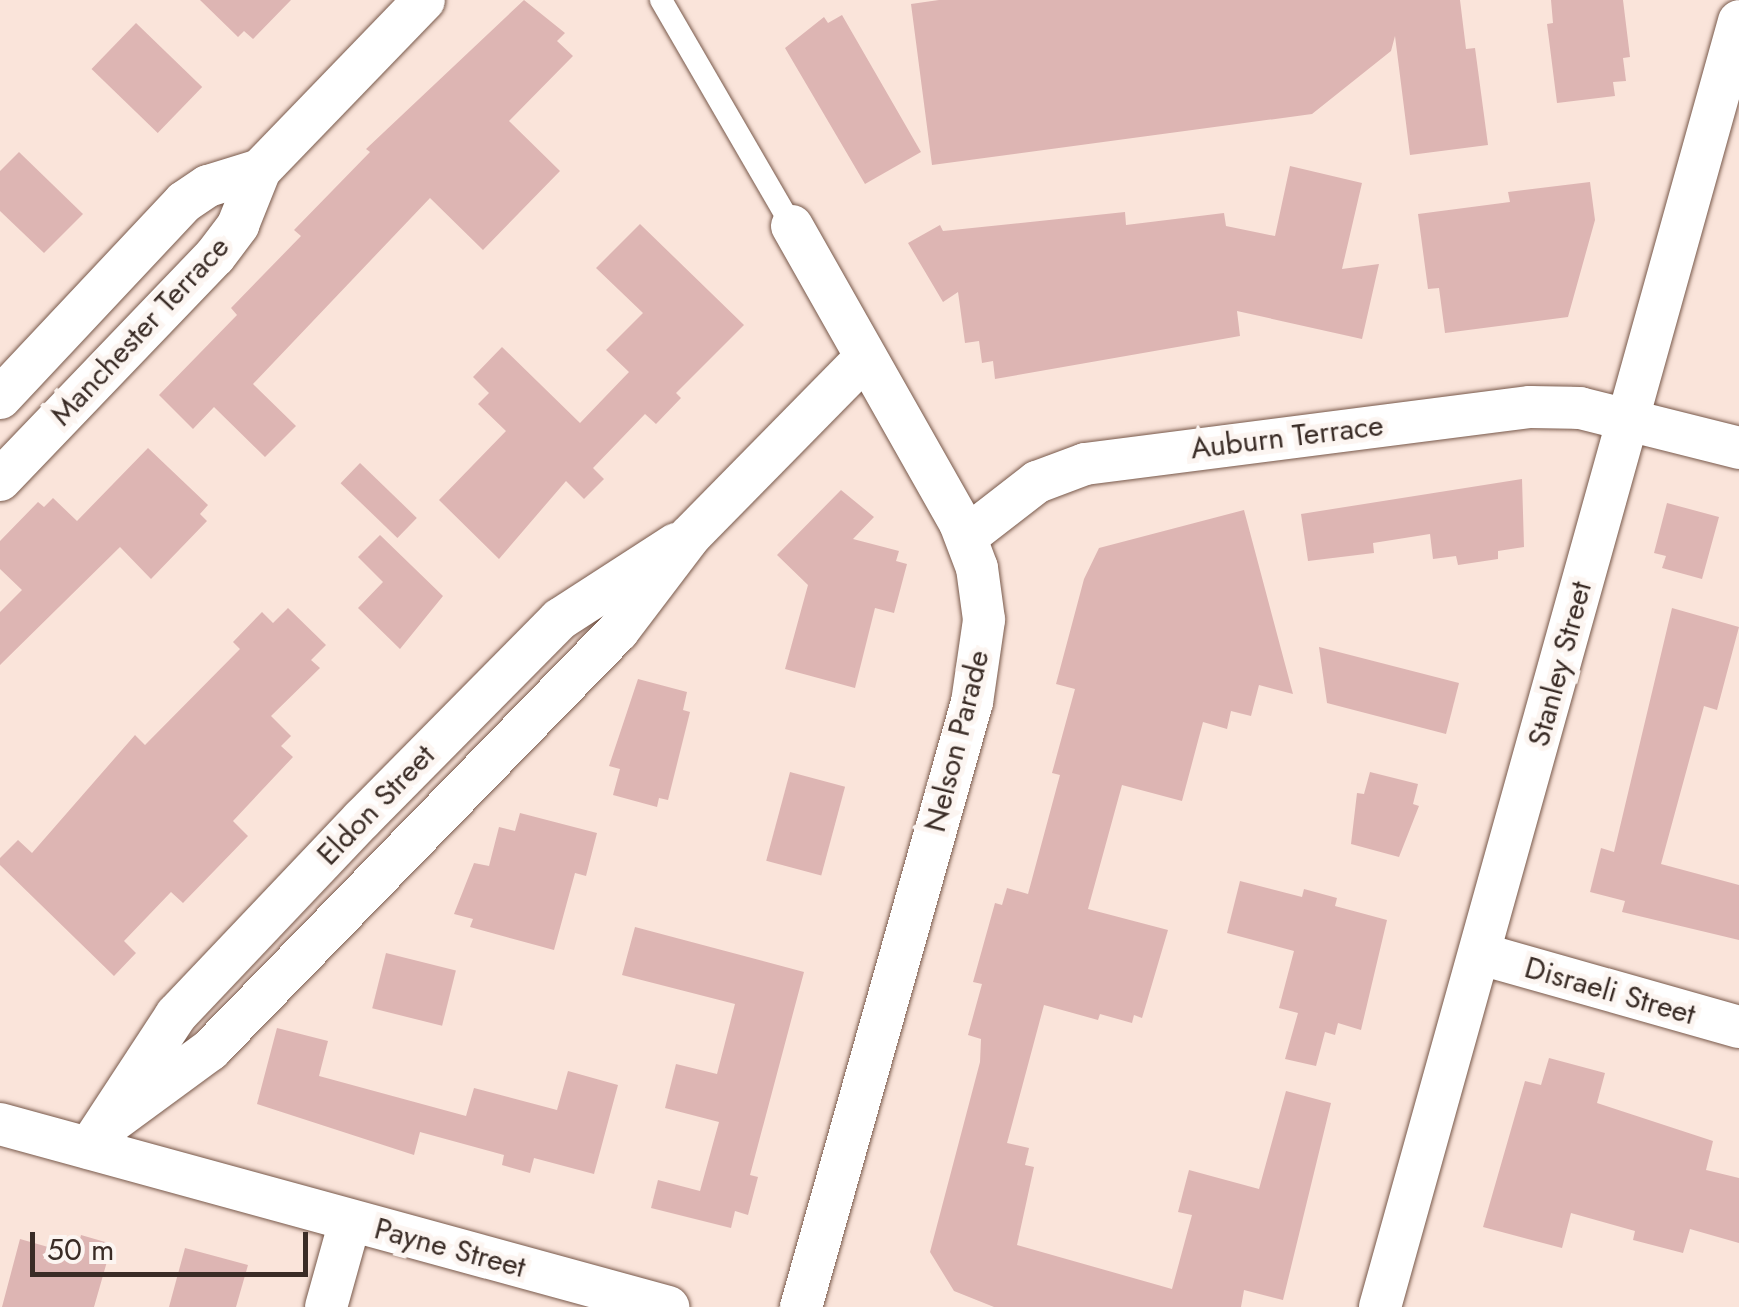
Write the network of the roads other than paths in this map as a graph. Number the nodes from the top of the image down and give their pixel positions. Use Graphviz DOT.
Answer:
graph roads {
  1 [pos="424,0"];
  2 [pos="661,0"];
  3 [pos="1739,21"];
  4 [pos="260,170"];
  5 [pos="792,226"];
  6 [pos="865,358"];
  7 [pos="0,398"];
  8 [pos="1628,419"];
  9 [pos="1739,448"];
  10 [pos="0,480"];
  11 [pos="966,537"];
  12 [pos="1480,954"];
  13 [pos="1739,1027"];
  14 [pos="0,1124"];
  15 [pos="100,1135"];
  16 [pos="350,1221"];
  17 [pos="326,1307"];
  18 [pos="668,1307"];
  19 [pos="801,1307"];
  20 [pos="1380,1307"];
  1 -- 4 [label="street, Manchester Terrace"];
  2 -- 5 [label="lane, Nelson Parade"];
  3 -- 8 [label="street, Stanley Street"];
  4 -- 7 [label="street, Manchester Terrace"];
  4 -- 10 [label="street, Manchester Terrace"];
  5 -- 6 [label="street, Nelson Parade"];
  6 -- 11 [label="street, Nelson Parade"];
  6 -- 15 [label="street, Eldon Street"];
  8 -- 9 [label="street, Auburn Terrace"];
  8 -- 11 [label="street, Auburn Terrace"];
  8 -- 12 [label="street, Stanley Street"];
  11 -- 19 [label="street, Nelson Parade"];
  12 -- 13 [label="street, Disraeli Street"];
  12 -- 20 [label="street, Stanley Street"];
  14 -- 15 [label="street, Payne Street"];
  15 -- 16 [label="street, Payne Street"];
  16 -- 17 [label="street"];
  16 -- 18 [label="street, Payne Street"];
}
